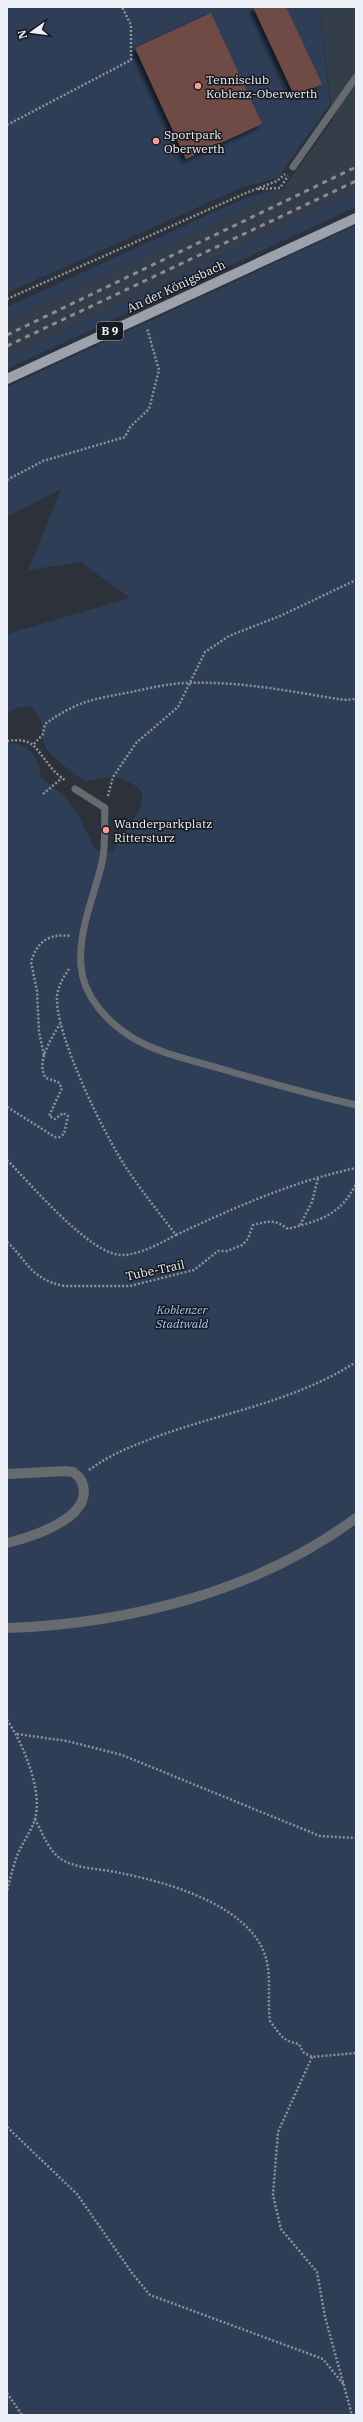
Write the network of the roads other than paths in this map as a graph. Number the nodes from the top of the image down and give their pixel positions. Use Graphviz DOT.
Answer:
graph roads {
  1 [pos="356,77"];
  2 [pos="292,166"];
  3 [pos="356,218"];
  4 [pos="7,379"];
  5 [pos="75,789"];
  6 [pos="356,1105"];
  7 [pos="7,1474"];
  8 [pos="356,1518"];
  9 [pos="7,1542"];
  10 [pos="7,1628"];
  1 -- 2 [label="lane"];
  3 -- 4 [label="main road, An der Königsbach / B 9"];
  5 -- 6 [label="lane"];
  7 -- 9 [label="street"];
  8 -- 10 [label="street"];
}
